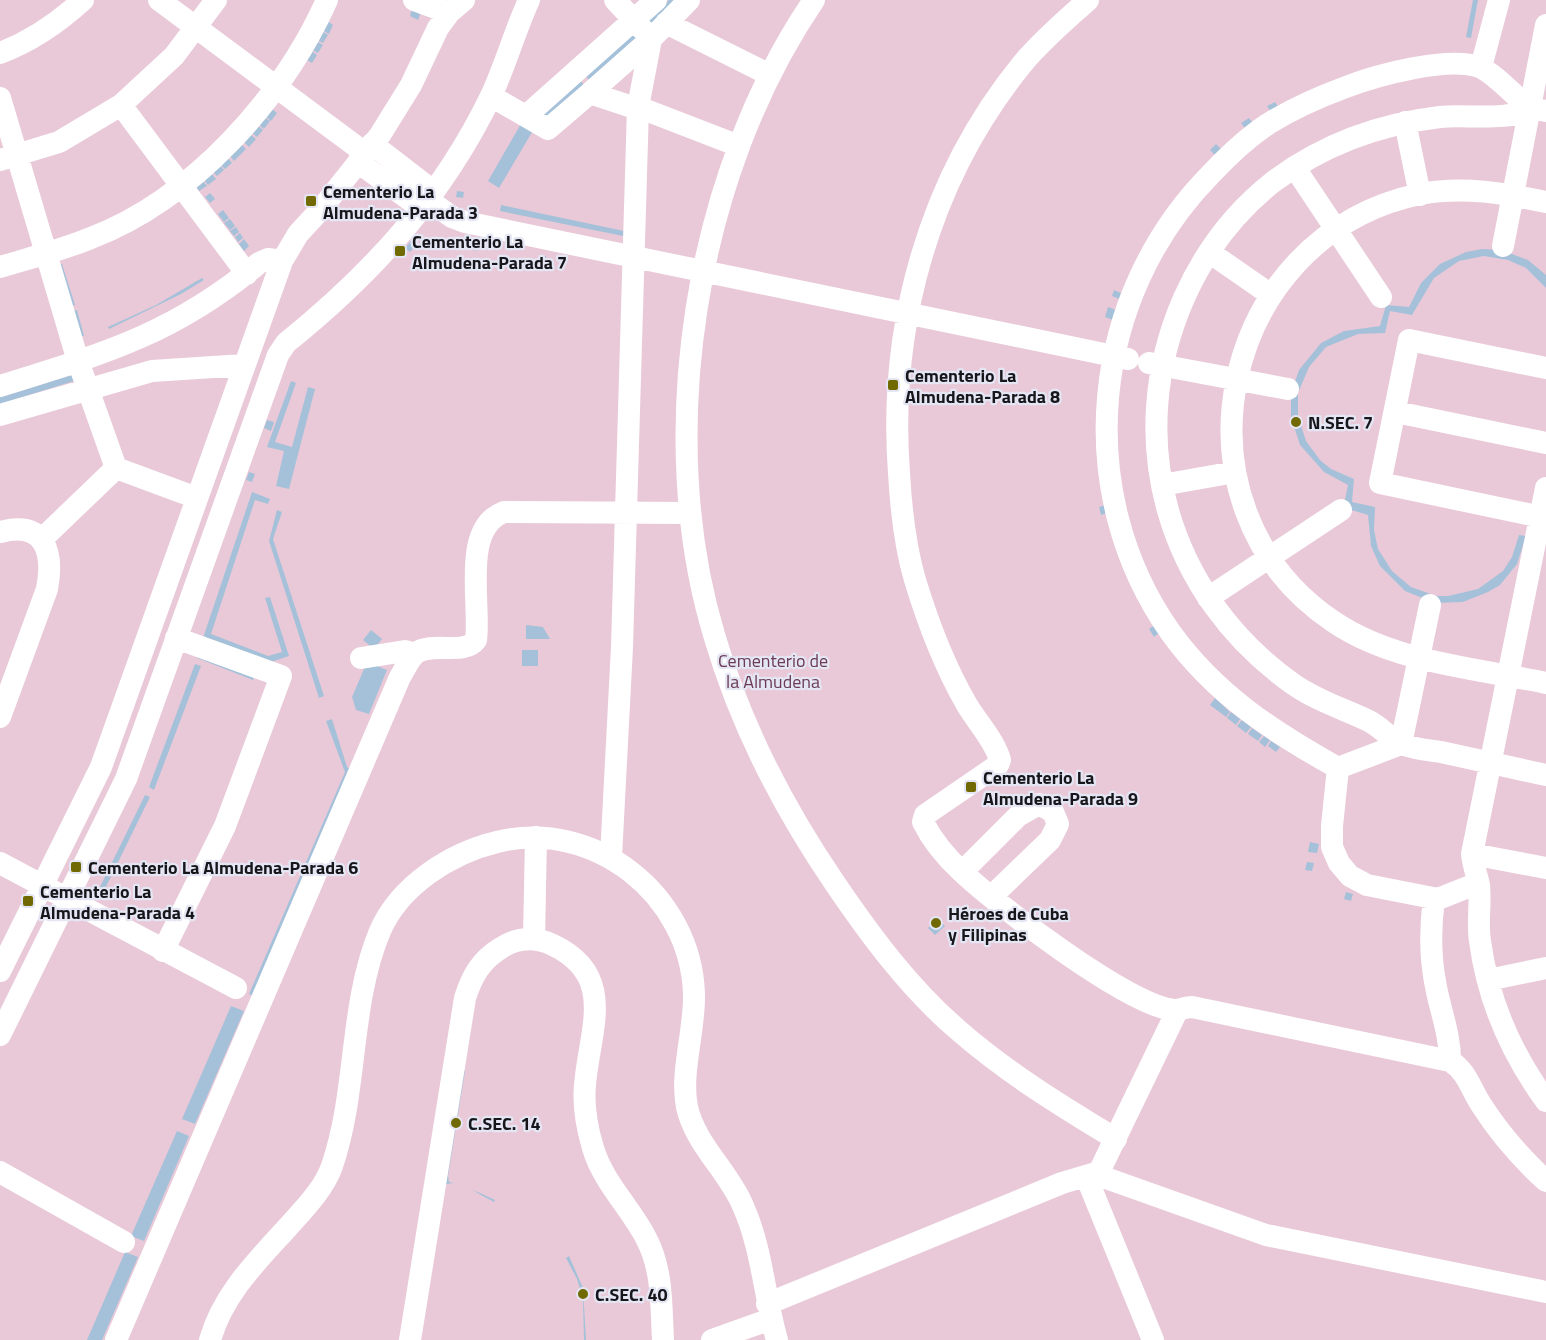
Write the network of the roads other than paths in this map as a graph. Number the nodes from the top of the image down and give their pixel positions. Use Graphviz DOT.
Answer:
graph roads {
  1 [pos="83,0"];
  2 [pos="159,0"];
  3 [pos="216,0"];
  4 [pos="327,0"];
  5 [pos="414,0"];
  6 [pos="529,0"];
  7 [pos="615,0"];
  8 [pos="656,0"];
  9 [pos="689,0"];
  10 [pos="814,0"];
  11 [pos="1088,0"];
  12 [pos="1499,0"];
  13 [pos="454,4"];
  14 [pos="634,20"];
  15 [pos="666,22"];
  16 [pos="1546,25"];
  17 [pos="196,28"];
  18 [pos="651,39"];
  19 [pos="0,53"];
  20 [pos="1480,67"];
  21 [pos="770,75"];
  22 [pos="275,87"];
  23 [pos="590,93"];
  24 [pos="491,96"];
  25 [pos="0,98"];
  26 [pos="121,105"];
  27 [pos="638,107"];
  28 [pos="1538,110"];
  29 [pos="526,116"];
  30 [pos="1406,122"];
  31 [pos="739,146"];
  32 [pos="365,153"];
  33 [pos="9,157"];
  34 [pos="1295,168"];
  35 [pos="180,186"];
  36 [pos="1419,195"];
  37 [pos="1513,195"];
  38 [pos="427,200"];
  39 [pos="1546,202"];
  40 [pos="1336,230"];
  41 [pos="1503,246"];
  42 [pos="1209,252"];
  43 [pos="46,253"];
  44 [pos="633,256"];
  45 [pos="282,261"];
  46 [pos="0,267"];
  47 [pos="702,271"];
  48 [pos="247,274"];
  49 [pos="1271,295"];
  50 [pos="1381,297"];
  51 [pos="907,314"];
  52 [pos="1138,360"];
  53 [pos="78,362"];
  54 [pos="244,365"];
  55 [pos="1546,368"];
  56 [pos="1235,379"];
  57 [pos="0,386"];
  58 [pos="1288,388"];
  59 [pos="87,389"];
  60 [pos="1396,412"];
  61 [pos="0,415"];
  62 [pos="1546,443"];
  63 [pos="116,468"];
  64 [pos="1235,472"];
  65 [pos="1162,485"];
  66 [pos="1546,488"];
  67 [pos="197,498"];
  68 [pos="1341,510"];
  69 [pos="690,513"];
  70 [pos="624,515"];
  71 [pos="1544,517"];
  72 [pos="0,532"];
  73 [pos="41,540"];
  74 [pos="1270,559"];
  75 [pos="1208,597"];
  76 [pos="1430,605"];
  77 [pos="176,638"];
  78 [pos="415,654"];
  79 [pos="1420,657"];
  80 [pos="361,658"];
  81 [pos="1509,675"];
  82 [pos="1546,683"];
  83 [pos="0,717"];
  84 [pos="1401,744"];
  85 [pos="1490,763"];
  86 [pos="1338,768"];
  87 [pos="1546,775"];
  88 [pos="536,837"];
  89 [pos="1472,854"];
  90 [pos="611,857"];
  91 [pos="0,863"];
  92 [pos="1546,868"];
  93 [pos="962,872"];
  94 [pos="1478,883"];
  95 [pos="42,886"];
  96 [pos="992,896"];
  97 [pos="1434,899"];
  98 [pos="67,900"];
  99 [pos="534,939"];
  100 [pos="163,951"];
  101 [pos="1546,968"];
  102 [pos="0,971"];
  103 [pos="1488,980"];
  104 [pos="236,988"];
  105 [pos="1177,1011"];
  106 [pos="0,1035"];
  107 [pos="1450,1060"];
  108 [pos="1543,1091"];
  109 [pos="1116,1139"];
  110 [pos="0,1172"];
  111 [pos="1092,1174"];
  112 [pos="1546,1182"];
  113 [pos="124,1242"];
  114 [pos="1546,1292"];
  115 [pos="772,1321"];
  116 [pos="116,1340"];
  117 [pos="210,1340"];
  118 [pos="411,1340"];
  119 [pos="663,1340"];
  120 [pos="712,1340"];
  121 [pos="1153,1340"];
  1 -- 19 [label="lane"];
  2 -- 17 [label="lane"];
  3 -- 17 [label="lane"];
  4 -- 22 [label="lane"];
  5 -- 13 [label="lane"];
  6 -- 24 [label="lane"];
  7 -- 14 [label="lane"];
  8 -- 14 [label="lane"];
  9 -- 15 [label="lane"];
  10 -- 21 [label="lane"];
  11 -- 51 [label="lane"];
  12 -- 20 [label="lane"];
  13 -- 32 [label="lane"];
  14 -- 18 [label="lane"];
  14 -- 29 [label="lane"];
  15 -- 18 [label="lane"];
  15 -- 21 [label="lane"];
  16 -- 28 [label="lane"];
  17 -- 22 [label="lane"];
  17 -- 26 [label="lane"];
  18 -- 23 [label="lane"];
  18 -- 27 [label="lane"];
  20 -- 28 [label="lane"];
  20 -- 52 [label="lane"];
  21 -- 31 [label="lane"];
  22 -- 32 [label="lane"];
  22 -- 35 [label="lane"];
  23 -- 27 [label="lane"];
  23 -- 29 [label="lane"];
  24 -- 29 [label="lane"];
  24 -- 38 [label="lane"];
  25 -- 33 [label="lane"];
  26 -- 33 [label="lane"];
  26 -- 35 [label="lane"];
  27 -- 31 [label="lane"];
  27 -- 44 [label="lane"];
  28 -- 30 [label="lane"];
  28 -- 37 [label="lane"];
  30 -- 34 [label="lane"];
  30 -- 36 [label="lane"];
  31 -- 47 [label="lane"];
  32 -- 38 [label="lane"];
  32 -- 45 [label="lane"];
  33 -- 43 [label="lane"];
  34 -- 40 [label="lane"];
  34 -- 42 [label="lane"];
  35 -- 43 [label="lane"];
  35 -- 48 [label="lane"];
  36 -- 37 [label="lane"];
  36 -- 40 [label="lane"];
  37 -- 39 [label="lane"];
  37 -- 41 [label="lane"];
  38 -- 44 [label="lane"];
  38 -- 77 [label="lane"];
  40 -- 49 [label="lane"];
  40 -- 50 [label="lane"];
  42 -- 49 [label="lane"];
  42 -- 52 [label="lane"];
  43 -- 46 [label="lane"];
  43 -- 53 [label="lane"];
  44 -- 47 [label="lane"];
  44 -- 70 [label="lane"];
  45 -- 48 [label="lane"];
  45 -- 54 [label="lane"];
  47 -- 51 [label="lane"];
  47 -- 69 [label="lane"];
  48 -- 53 [label="lane"];
  49 -- 56 [label="lane"];
  51 -- 52 [label="lane"];
  51 -- 93 [label="lane"];
  52 -- 56 [label="lane"];
  52 -- 65 [label="lane"];
  52 -- 86 [label="lane"];
  53 -- 57 [label="lane"];
  53 -- 59 [label="lane"];
  54 -- 59 [label="lane"];
  54 -- 67 [label="lane"];
  55 -- 60 [label="lane"];
  56 -- 58 [label="lane"];
  56 -- 64 [label="lane"];
  59 -- 61 [label="lane"];
  59 -- 63 [label="lane"];
  60 -- 62 [label="lane"];
  60 -- 71 [label="lane"];
  63 -- 67 [label="lane"];
  63 -- 73 [label="lane"];
  64 -- 65 [label="lane"];
  64 -- 74 [label="lane"];
  65 -- 75 [label="lane"];
  66 -- 71 [label="lane"];
  67 -- 95 [label="lane"];
  68 -- 74 [label="lane"];
  69 -- 70 [label="lane"];
  69 -- 109 [label="lane"];
  70 -- 78 [label="lane"];
  70 -- 90 [label="lane"];
  71 -- 81 [label="lane"];
  72 -- 73 [label="lane"];
  73 -- 83 [label="lane"];
  74 -- 75 [label="lane"];
  74 -- 79 [label="lane"];
  75 -- 84 [label="lane"];
  76 -- 79 [label="lane"];
  77 -- 98 [label="lane"];
  77 -- 100 [label="lane"];
  78 -- 80 [label="lane"];
  78 -- 116 [label="lane"];
  79 -- 81 [label="lane"];
  79 -- 84 [label="lane"];
  81 -- 82 [label="lane"];
  81 -- 85 [label="lane"];
  84 -- 85 [label="lane"];
  84 -- 86 [label="lane"];
  85 -- 87 [label="lane"];
  85 -- 89 [label="lane"];
  86 -- 97 [label="lane"];
  88 -- 90 [label="lane"];
  88 -- 99 [label="lane"];
  88 -- 117 [label="lane"];
  89 -- 92 [label="lane"];
  89 -- 94 [label="lane"];
  90 -- 115 [label="lane"];
  91 -- 95 [label="lane"];
  93 -- 96 [label="lane"];
  93 -- 96 [label="lane"];
  94 -- 97 [label="lane"];
  94 -- 103 [label="lane"];
  95 -- 98 [label="lane"];
  95 -- 102 [label="lane"];
  96 -- 105 [label="lane"];
  97 -- 107 [label="lane"];
  98 -- 100 [label="lane"];
  98 -- 106 [label="lane"];
  99 -- 118 [label="lane"];
  99 -- 119 [label="lane"];
  100 -- 104 [label="lane"];
  101 -- 103 [label="lane"];
  103 -- 108 [label="lane"];
  105 -- 107 [label="lane"];
  105 -- 109 [label="lane"];
  107 -- 112 [label="lane"];
  109 -- 111 [label="lane"];
  110 -- 113 [label="lane"];
  111 -- 114 [label="lane"];
  111 -- 115 [label="lane"];
  111 -- 121 [label="lane"];
  115 -- 120 [label="lane"];
}
